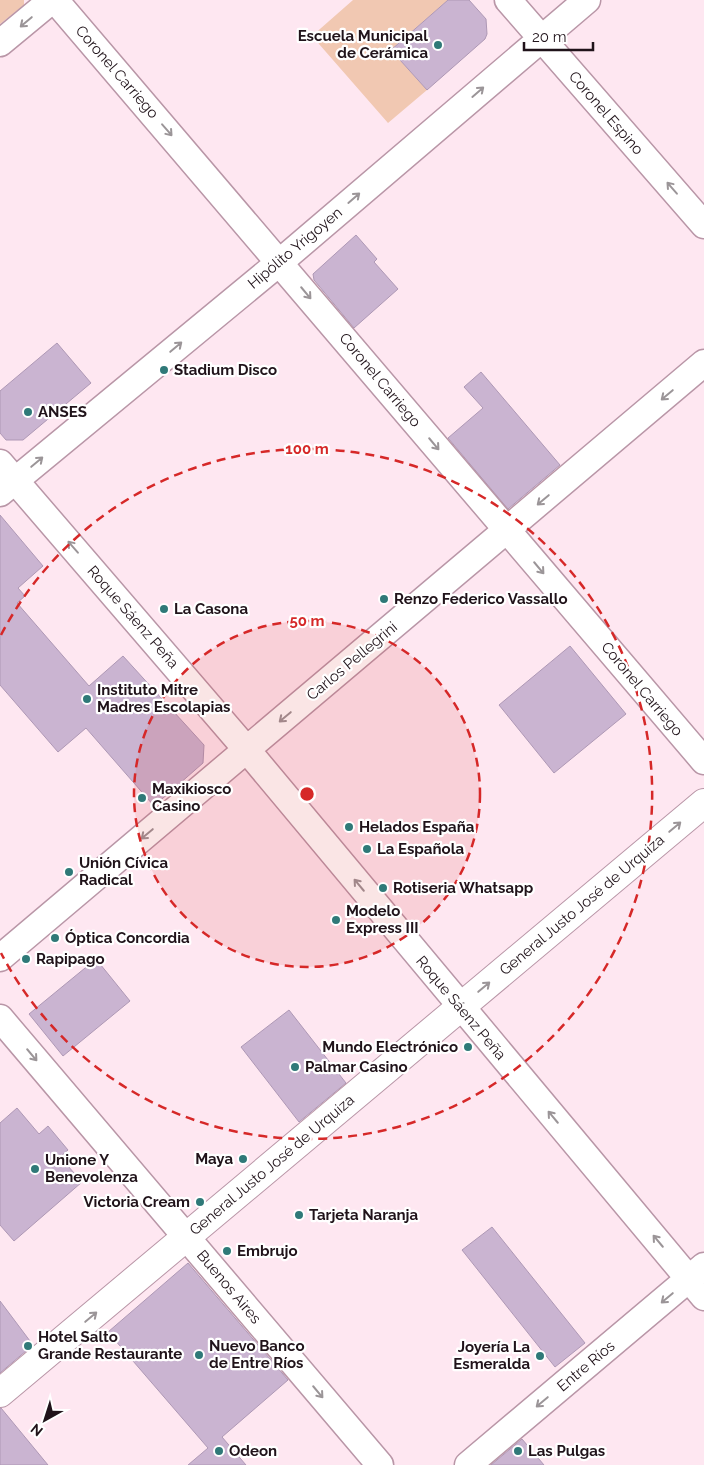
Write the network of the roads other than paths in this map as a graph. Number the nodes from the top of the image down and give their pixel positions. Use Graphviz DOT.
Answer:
graph roads {
  1 [pos="53,0"];
  2 [pos="508,0"];
  3 [pos="586,0"];
  4 [pos="541,38"];
  5 [pos="0,43"];
  6 [pos="704,225"];
  7 [pos="280,262"];
  8 [pos="704,363"];
  9 [pos="5,479"];
  10 [pos="507,530"];
  11 [pos="247,750"];
  12 [pos="704,761"];
  13 [pos="704,803"];
  14 [pos="0,958"];
  15 [pos="460,1007"];
  16 [pos="0,1018"];
  17 [pos="186,1237"];
  18 [pos="699,1281"];
  19 [pos="0,1393"];
  20 [pos="380,1465"];
  21 [pos="468,1465"];
  1 -- 5 [label="street, one-way"];
  1 -- 7 [label="street, Coronel Carriego, one-way"];
  2 -- 4 [label="street, Coronel Espino"];
  3 -- 4 [label="street, Hipólito Yrigoyen"];
  6 -- 4 [label="street, Coronel Espino, one-way"];
  7 -- 4 [label="street, Hipólito Yrigoyen, one-way"];
  9 -- 7 [label="street, Hipólito Yrigoyen, one-way"];
  7 -- 10 [label="street, Coronel Carriego, one-way"];
  8 -- 10 [label="street, Carlos Pellegrini, one-way"];
  11 -- 9 [label="street, Roque Sáenz Peña, one-way"];
  10 -- 11 [label="street, Carlos Pellegrini, one-way"];
  10 -- 12 [label="street, Coronel Carriego, one-way"];
  11 -- 14 [label="street, Carlos Pellegrini, one-way"];
  15 -- 11 [label="street, Roque Sáenz Peña, one-way"];
  15 -- 13 [label="street, General Justo José de Urquiza, one-way"];
  15 -- 17 [label="street, General Justo José de Urquiza"];
  18 -- 15 [label="street, Roque Sáenz Peña, one-way"];
  16 -- 17 [label="street, Buenos Aires, one-way"];
  19 -- 17 [label="street, General Justo José de Urquiza, one-way"];
  17 -- 20 [label="street, Buenos Aires, one-way"];
  18 -- 21 [label="street, Entre Ríos, one-way"];
}
